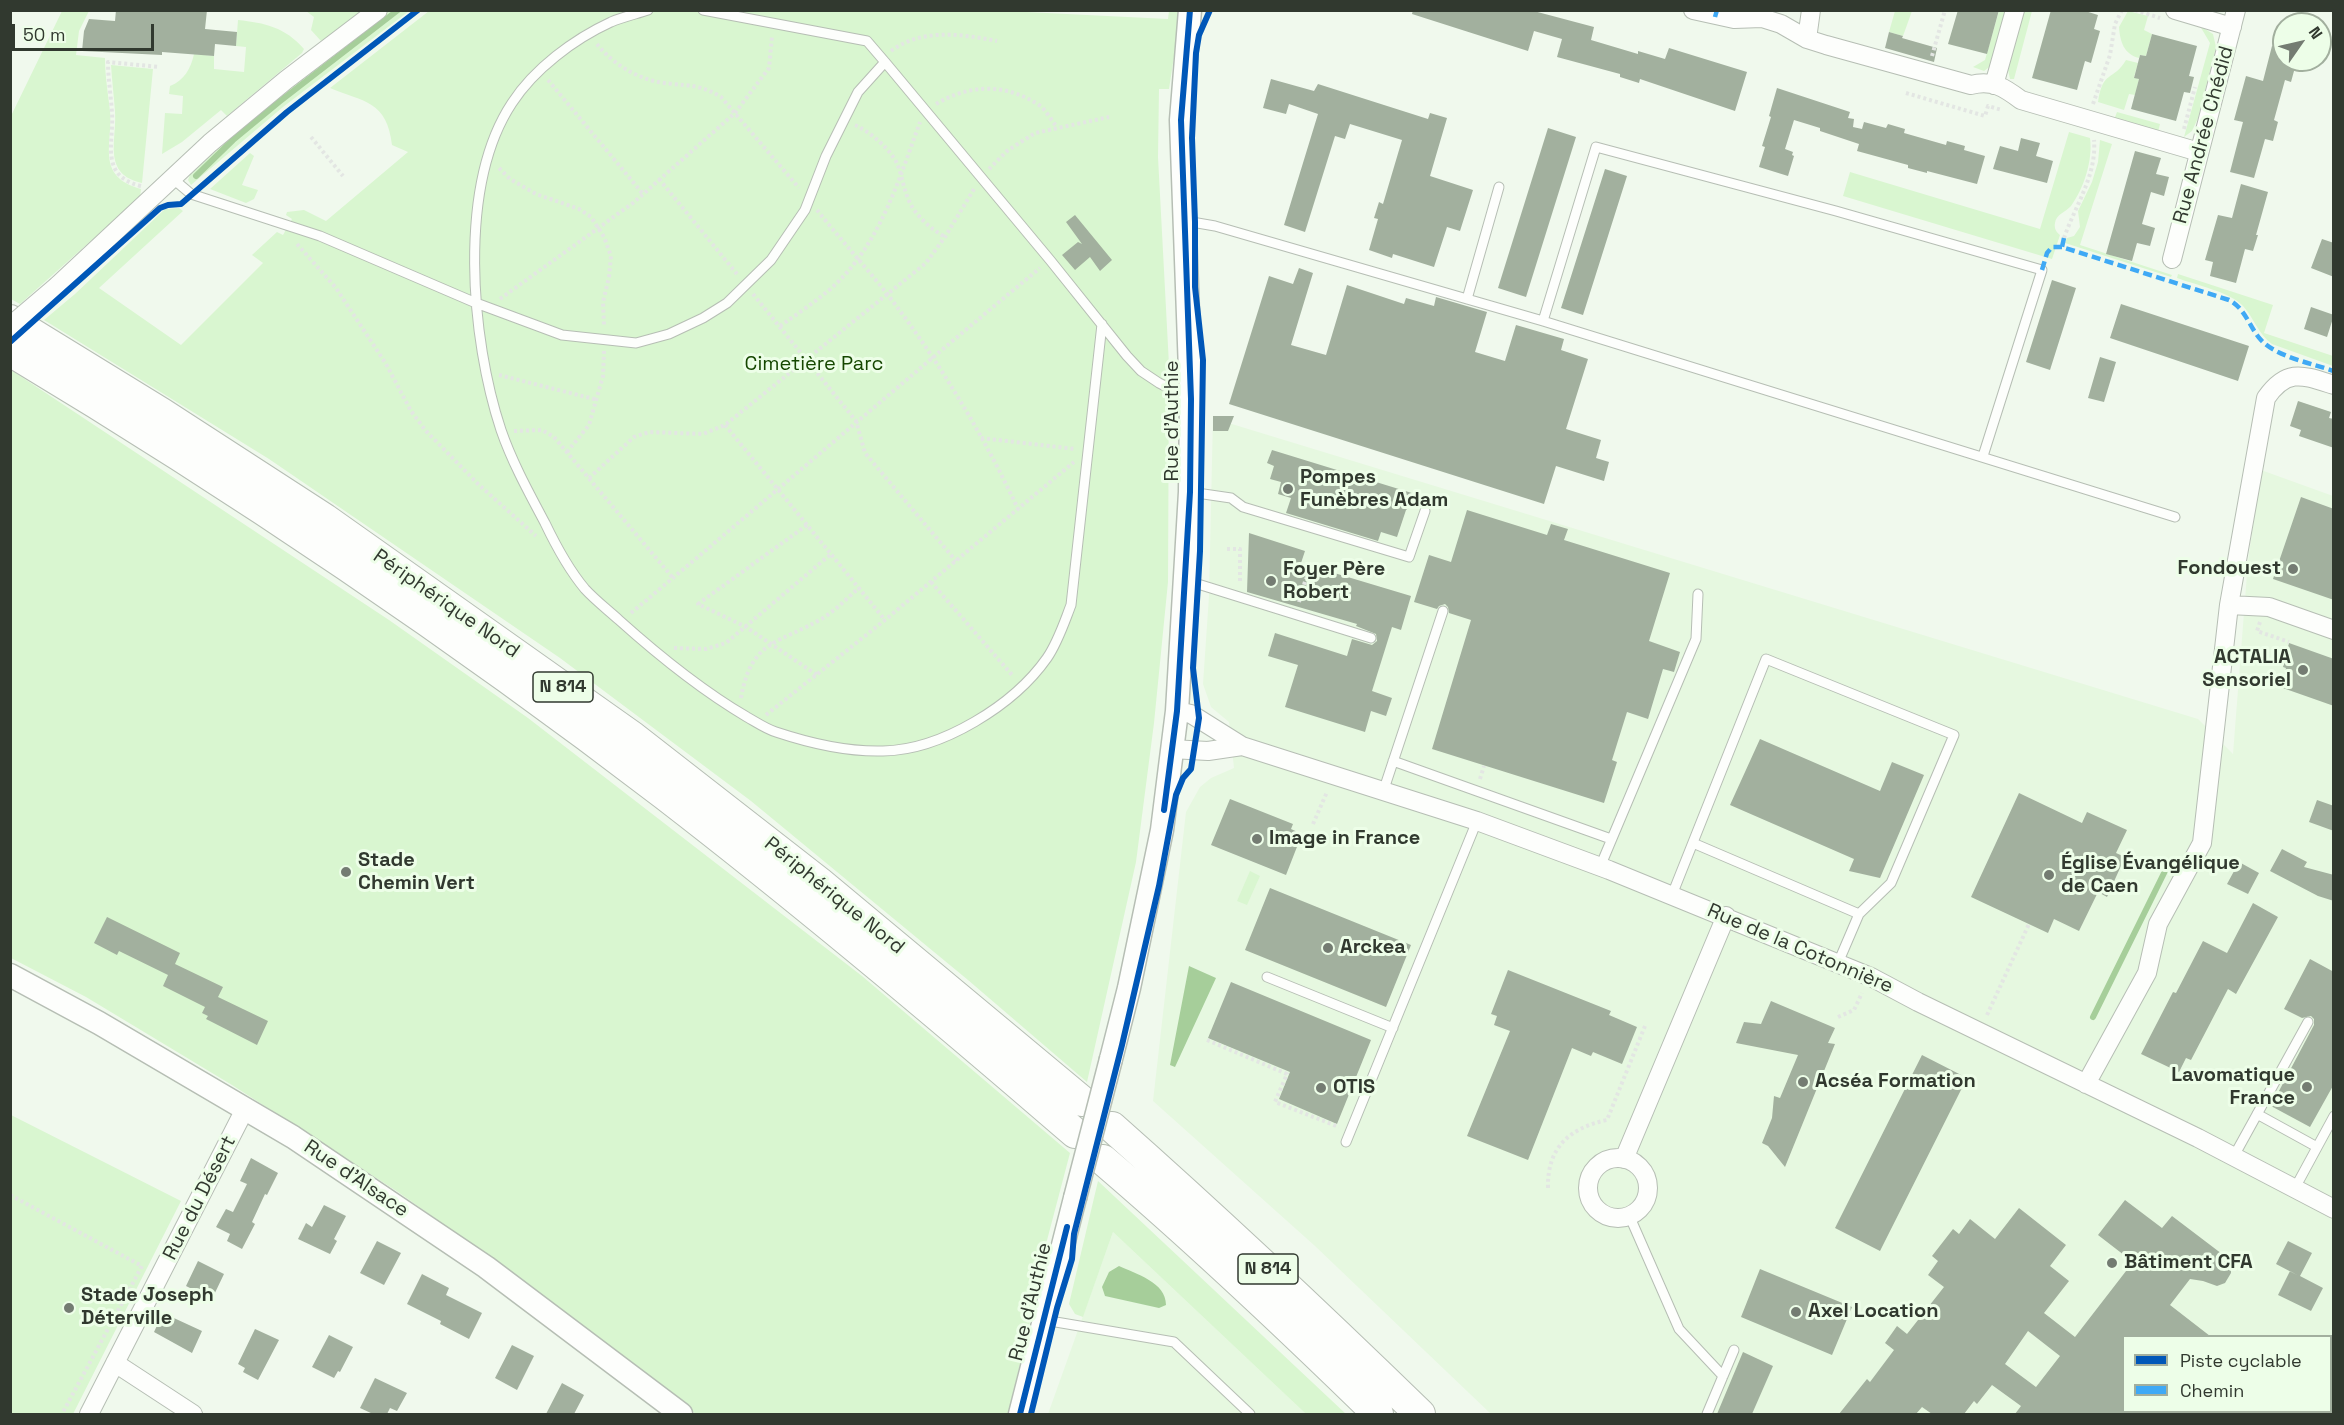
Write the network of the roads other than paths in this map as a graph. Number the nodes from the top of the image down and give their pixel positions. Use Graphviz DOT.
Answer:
graph roads {
  1 [pos="378,10"];
  2 [pos="648,10"];
  3 [pos="704,10"];
  4 [pos="1190,10"];
  5 [pos="1693,10"];
  6 [pos="1811,10"];
  7 [pos="2015,10"];
  8 [pos="2175,10"];
  9 [pos="2234,19"];
  10 [pos="1806,39"];
  11 [pos="883,60"];
  12 [pos="1994,84"];
  13 [pos="2199,152"];
  14 [pos="172,178"];
  15 [pos="1499,187"];
  16 [pos="1183,221"];
  17 [pos="2172,260"];
  18 [pos="1467,299"];
  19 [pos="476,303"];
  20 [pos="10,320"];
  21 [pos="1543,321"];
  22 [pos="1102,324"];
  23 [pos="10,326"];
  24 [pos="10,351"];
  25 [pos="2334,385"];
  26 [pos="1191,399"];
  27 [pos="1983,456"];
  28 [pos="1190,492"];
  29 [pos="1425,511"];
  30 [pos="2175,517"];
  31 [pos="1185,580"];
  32 [pos="1698,594"];
  33 [pos="2229,605"];
  34 [pos="1443,611"];
  35 [pos="2334,630"];
  36 [pos="1371,638"];
  37 [pos="1177,711"];
  38 [pos="1242,746"];
  39 [pos="1171,748"];
  40 [pos="1394,761"];
  41 [pos="1383,792"];
  42 [pos="1477,822"];
  43 [pos="1611,839"];
  44 [pos="1693,843"];
  45 [pos="1600,867"];
  46 [pos="1672,895"];
  47 [pos="1859,914"];
  48 [pos="1726,916"];
  49 [pos="1838,963"];
  50 [pos="10,975"];
  51 [pos="1267,977"];
  52 [pos="2308,1022"];
  53 [pos="1393,1028"];
  54 [pos="2086,1084"];
  55 [pos="1083,1101"];
  56 [pos="245,1109"];
  57 [pos="2257,1114"];
  58 [pos="2334,1116"];
  59 [pos="1112,1127"];
  60 [pos="1075,1133"];
  61 [pos="1346,1142"];
  62 [pos="2317,1147"];
  63 [pos="2234,1156"];
  64 [pos="1624,1159"];
  65 [pos="1103,1160"];
  66 [pos="2295,1188"];
  67 [pos="2334,1209"];
  68 [pos="1629,1215"];
  69 [pos="1043,1320"];
  70 [pos="1734,1350"];
  71 [pos="115,1363"];
  72 [pos="1723,1376"];
  73 [pos="89,1414"];
  74 [pos="193,1414"];
  75 [pos="681,1414"];
  76 [pos="1020,1414"];
  77 [pos="1250,1414"];
  78 [pos="1378,1414"];
  79 [pos="1420,1414"];
  80 [pos="1707,1414"];
  1 -- 14 [label="street"];
  2 -- 19 [label="lane"];
  3 -- 11 [label="lane"];
  4 -- 16 [label="street, Rue d'Authie"];
  5 -- 10 [label="street"];
  6 -- 10 [label="street"];
  7 -- 12 [label="street"];
  8 -- 9 [label="street"];
  9 -- 13 [label="street, Rue Andrée Chédid"];
  10 -- 12 [label="street"];
  11 -- 19 [label="lane"];
  11 -- 22 [label="lane"];
  12 -- 13 [label="street"];
  13 -- 17 [label="street, Rue Andrée Chédid"];
  14 -- 19 [label="lane"];
  14 -- 23 [label="street, bridge"];
  15 -- 18 [label="lane"];
  16 -- 18 [label="lane"];
  16 -- 26 [label="street, Rue d'Authie"];
  18 -- 21 [label="lane"];
  19 -- 22 [label="lane"];
  20 -- 55 [label="highway, Périphérique Nord / N 814"];
  21 -- 27 [label="lane"];
  21 -- 27 [label="lane"];
  22 -- 26 [label="lane"];
  24 -- 60 [label="highway, Périphérique Nord / N 814"];
  25 -- 33 [label="street"];
  26 -- 28 [label="street, Rue d'Authie"];
  27 -- 30 [label="lane"];
  28 -- 29 [label="lane"];
  28 -- 31 [label="street, Rue d'Authie"];
  31 -- 36 [label="lane"];
  31 -- 37 [label="street, Rue d'Authie"];
  32 -- 43 [label="lane"];
  33 -- 35 [label="street"];
  33 -- 54 [label="street"];
  34 -- 40 [label="lane"];
  37 -- 38 [label="street, Rue de la Cotonnière"];
  37 -- 39 [label="street, Rue d'Authie"];
  38 -- 39 [label="street, Rue de la Cotonnière"];
  38 -- 41 [label="street, Rue de la Cotonnière"];
  39 -- 69 [label="street, Rue d'Authie, bridge"];
  40 -- 41 [label="lane"];
  40 -- 43 [label="lane"];
  41 -- 42 [label="street, Rue de la Cotonnière"];
  42 -- 45 [label="street, Rue de la Cotonnière"];
  42 -- 53 [label="lane"];
  43 -- 45 [label="lane"];
  44 -- 46 [label="lane"];
  44 -- 47 [label="lane"];
  44 -- 47 [label="lane"];
  45 -- 46 [label="street, Rue de la Cotonnière"];
  46 -- 48 [label="street, Rue de la Cotonnière"];
  47 -- 49 [label="lane"];
  48 -- 49 [label="street, Rue de la Cotonnière"];
  48 -- 64 [label="street"];
  49 -- 54 [label="street, Rue de la Cotonnière"];
  50 -- 56 [label="street, Rue d'Alsace"];
  51 -- 53 [label="lane"];
  52 -- 57 [label="lane"];
  53 -- 61 [label="lane"];
  54 -- 63 [label="street, Rue de la Cotonnière"];
  56 -- 71 [label="street, Rue du Désert"];
  56 -- 75 [label="street, Rue d'Alsace"];
  57 -- 62 [label="lane"];
  57 -- 63 [label="lane"];
  58 -- 62 [label="lane"];
  59 -- 79 [label="highway, N 814"];
  62 -- 66 [label="lane"];
  63 -- 66 [label="street, Rue de la Cotonnière"];
  64 -- 68 [label="street"];
  64 -- 68 [label="street"];
  65 -- 78 [label="highway, N 814"];
  66 -- 67 [label="street, Rue de la Cotonnière"];
  68 -- 72 [label="lane"];
  69 -- 76 [label="street, Rue d'Authie"];
  69 -- 77 [label="lane"];
  70 -- 72 [label="lane"];
  71 -- 73 [label="street, Rue du Désert"];
  71 -- 74 [label="street"];
  72 -- 80 [label="lane"];
}
